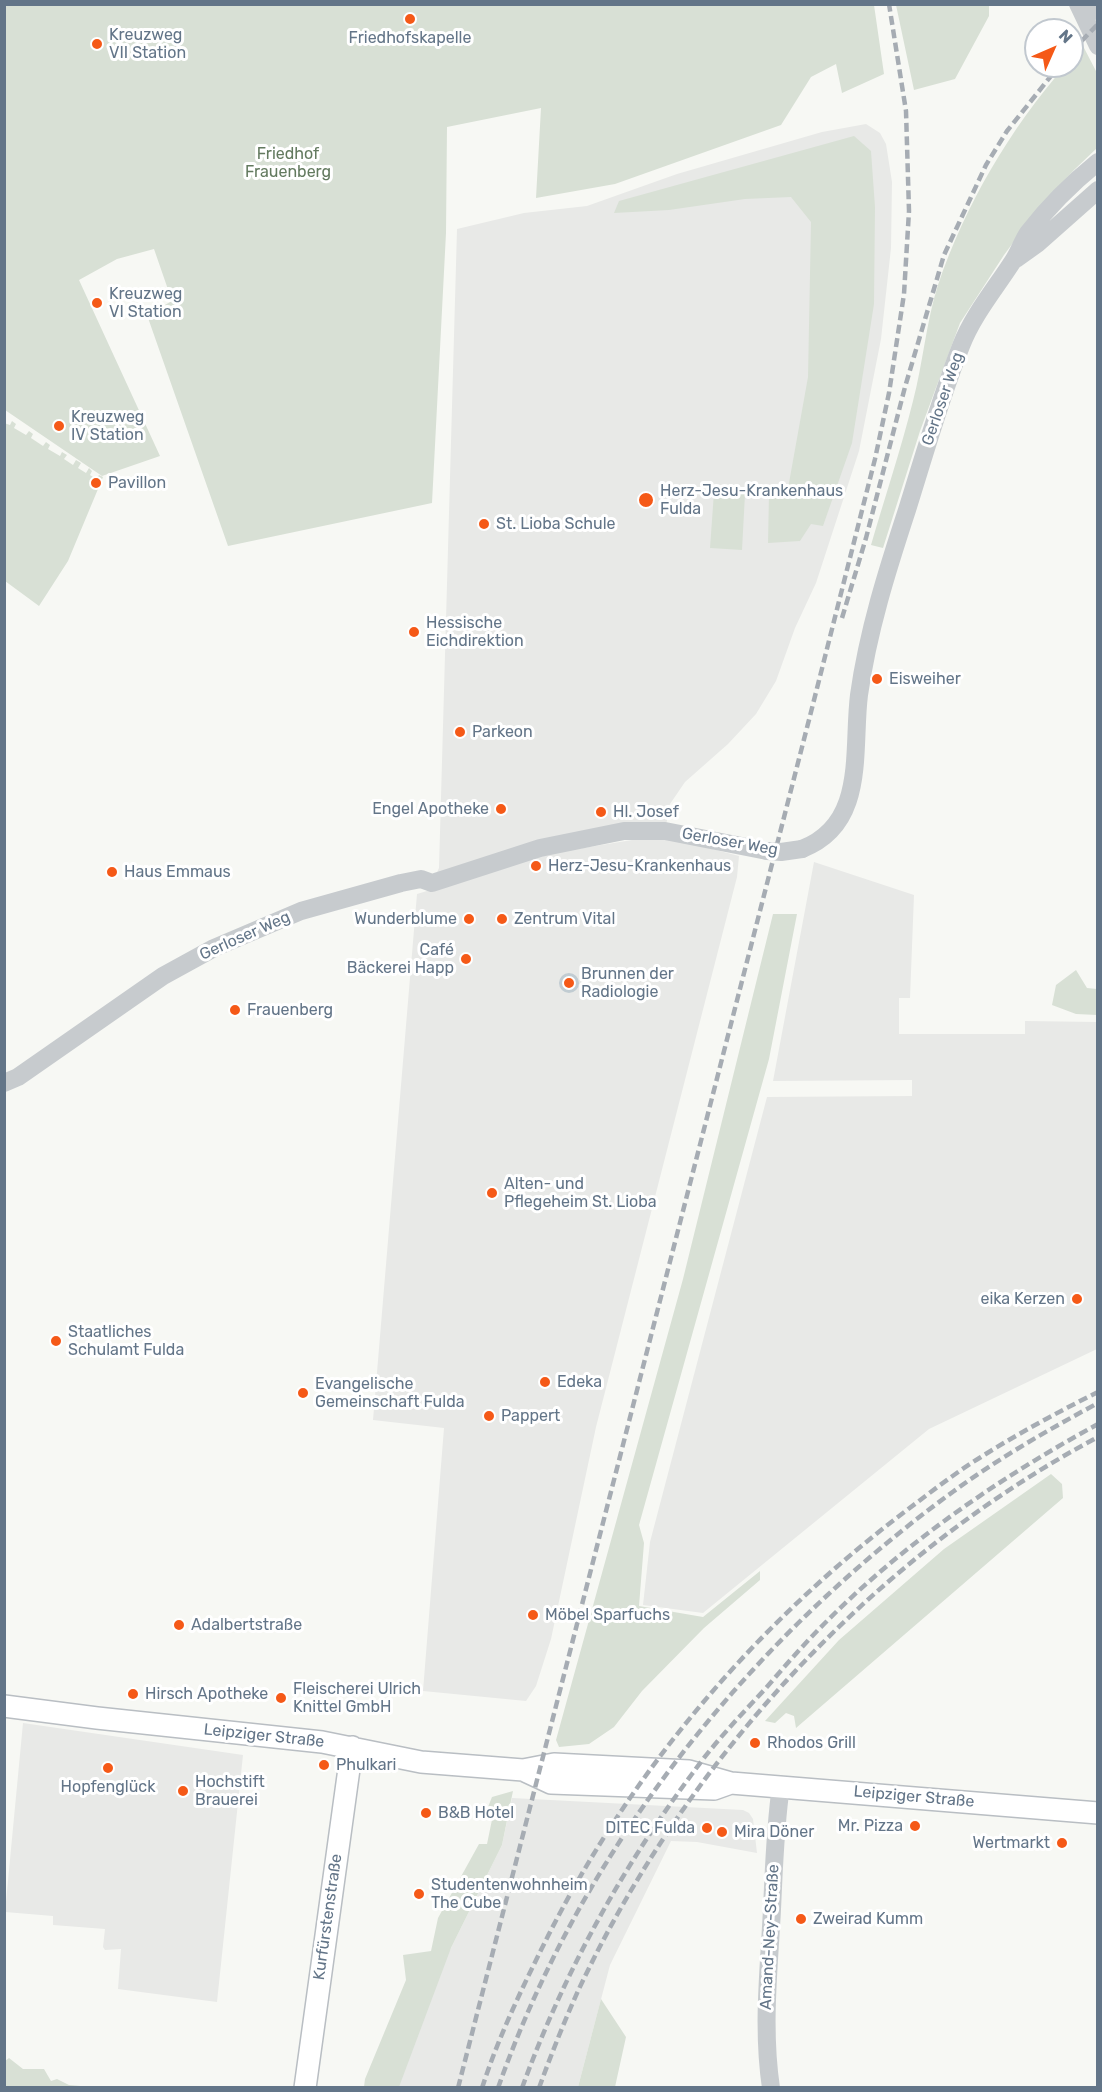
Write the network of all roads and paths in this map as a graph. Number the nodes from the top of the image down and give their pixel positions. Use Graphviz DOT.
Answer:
graph roads {
  1 [pos="1078,4"];
  2 [pos="1094,4"];
  3 [pos="1098,11"];
  4 [pos="1098,46"];
  5 [pos="1098,162"];
  6 [pos="1098,190"];
  7 [pos="1014,261"];
  8 [pos="4,1083"];
  9 [pos="4,1706"];
  10 [pos="352,1747"];
  11 [pos="781,1786"];
  12 [pos="1098,1813"];
  13 [pos="305,2088"];
  14 [pos="771,2088"];
  1 -- 4 [label="street"];
  2 -- 3 [label="street"];
  5 -- 7 [label="street, Gerloser Weg"];
  6 -- 7 [label="street, Gerloser Weg"];
  7 -- 8 [label="street, Gerloser Weg, bridge"];
  9 -- 10 [label="main road, Leipziger Straße"];
  10 -- 11 [label="main road, Leipziger Straße"];
  10 -- 13 [label="main road, Kurfürstenstraße"];
  11 -- 12 [label="main road, Leipziger Straße"];
  11 -- 14 [label="street, Amand-Ney-Straße"];
}
